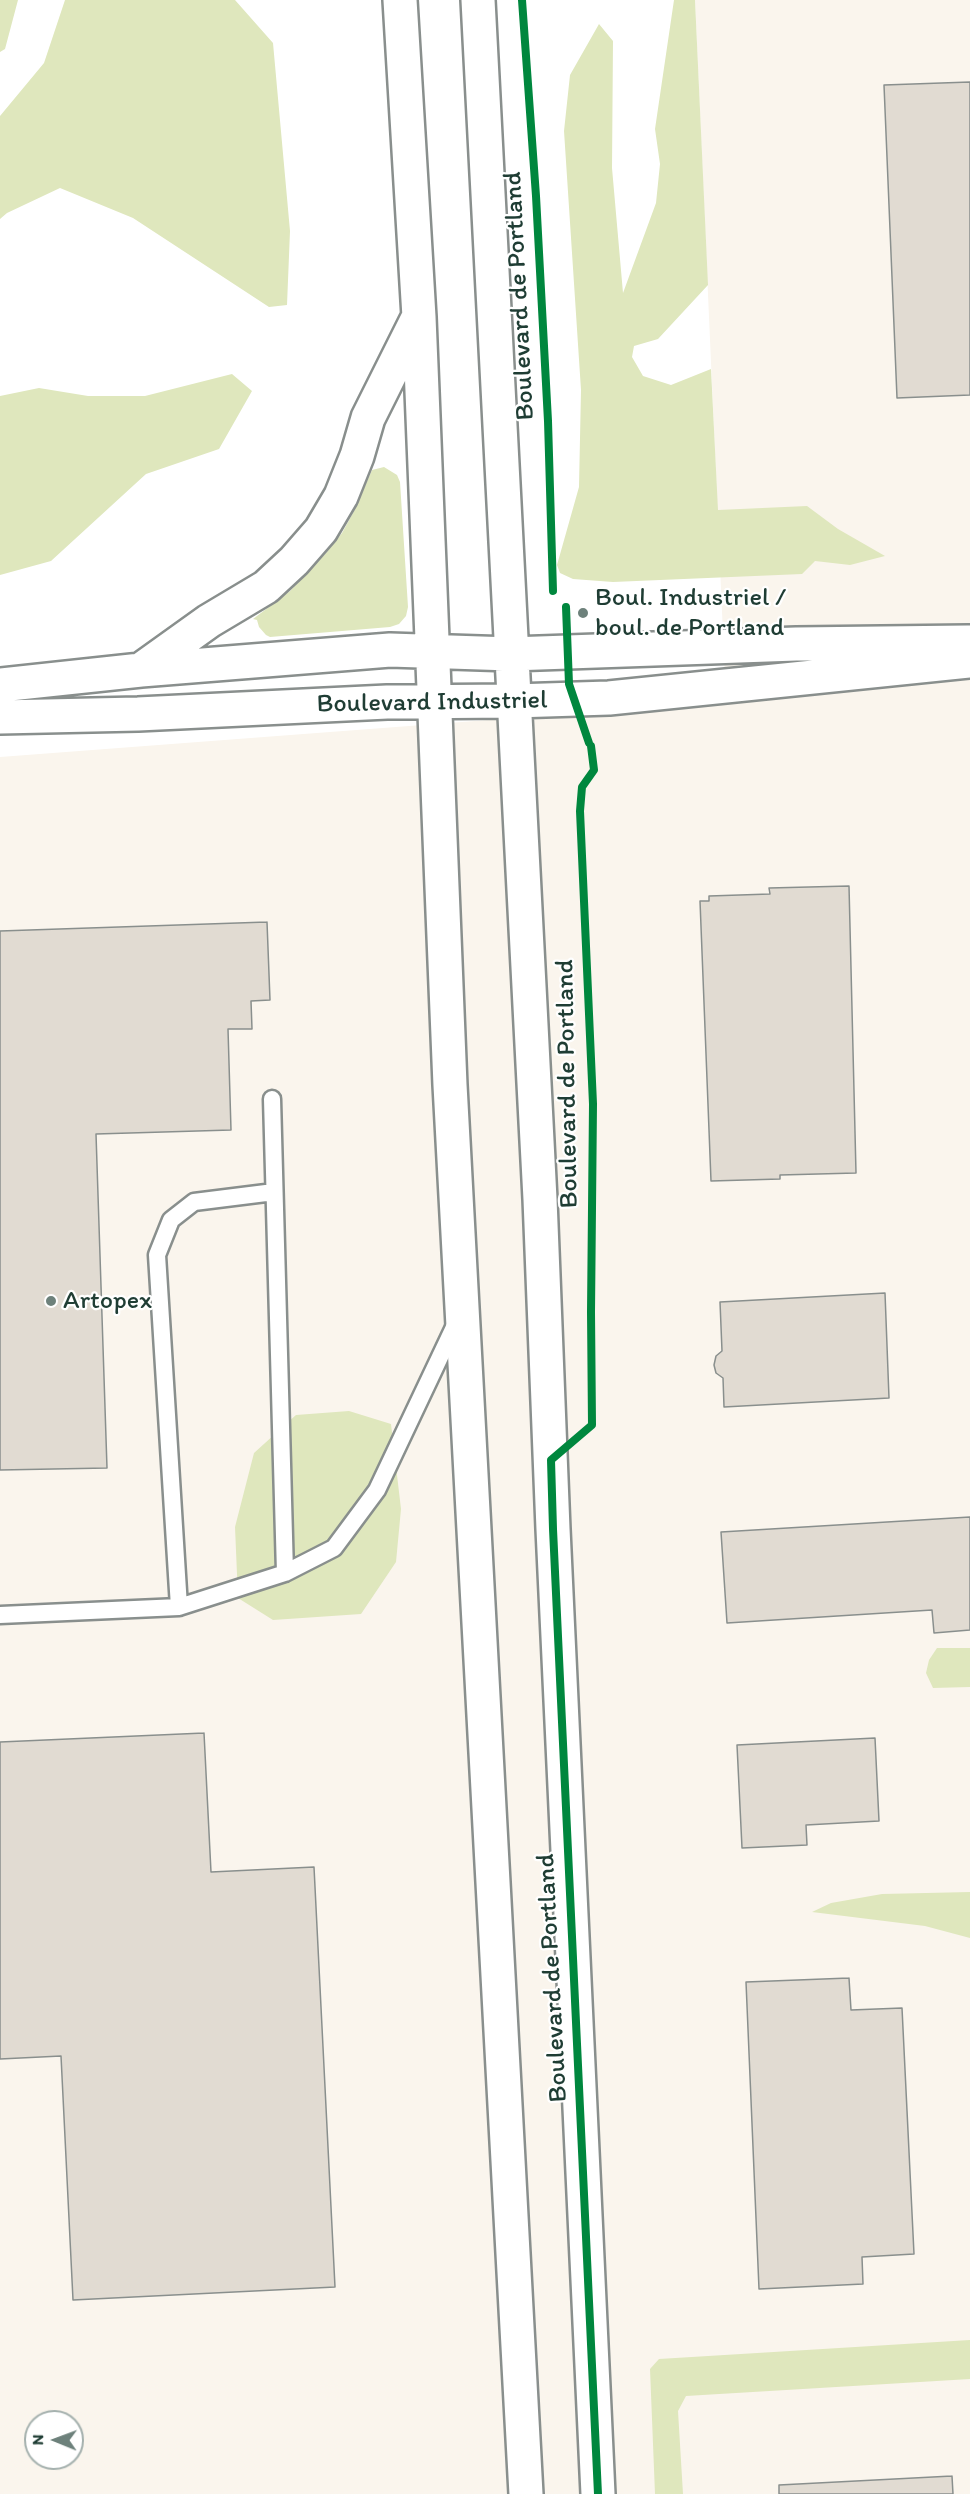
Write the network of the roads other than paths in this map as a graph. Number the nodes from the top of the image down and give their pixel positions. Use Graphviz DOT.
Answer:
graph roads {
  1 [pos="400,0"];
  2 [pos="478,0"];
  3 [pos="419,317"];
  4 [pos="970,642"];
  5 [pos="433,651"];
  6 [pos="511,654"];
  7 [pos="970,661"];
  8 [pos="141,670"];
  9 [pos="0,685"];
  10 [pos="514,701"];
  11 [pos="433,702"];
  12 [pos="0,717"];
  13 [pos="272,1099"];
  14 [pos="274,1192"];
  15 [pos="462,1310"];
  16 [pos="285,1573"];
  17 [pos="179,1607"];
  18 [pos="0,1615"];
  19 [pos="526,2494"];
  20 [pos="598,2494"];
  1 -- 3 [label="main road"];
  2 -- 6 [label="main road, Boulevard de Portland"];
  3 -- 5 [label="main road"];
  3 -- 8 [label="main road"];
  4 -- 6 [label="main road, Boulevard Industriel"];
  5 -- 6 [label="main road, Boulevard Industriel"];
  5 -- 8 [label="main road, Boulevard Industriel"];
  5 -- 11 [label="main road"];
  6 -- 10 [label="main road, Boulevard de Portland"];
  7 -- 10 [label="main road, Boulevard Industriel"];
  8 -- 9 [label="main road, Boulevard Industriel"];
  10 -- 11 [label="main road, Boulevard Industriel"];
  10 -- 20 [label="main road, Boulevard de Portland"];
  11 -- 12 [label="main road, Boulevard Industriel"];
  11 -- 15 [label="main road"];
  13 -- 14 [label="lane"];
  14 -- 16 [label="lane"];
  14 -- 17 [label="lane"];
  15 -- 16 [label="lane"];
  15 -- 19 [label="main road"];
  16 -- 17 [label="lane"];
  17 -- 18 [label="lane"];
}
